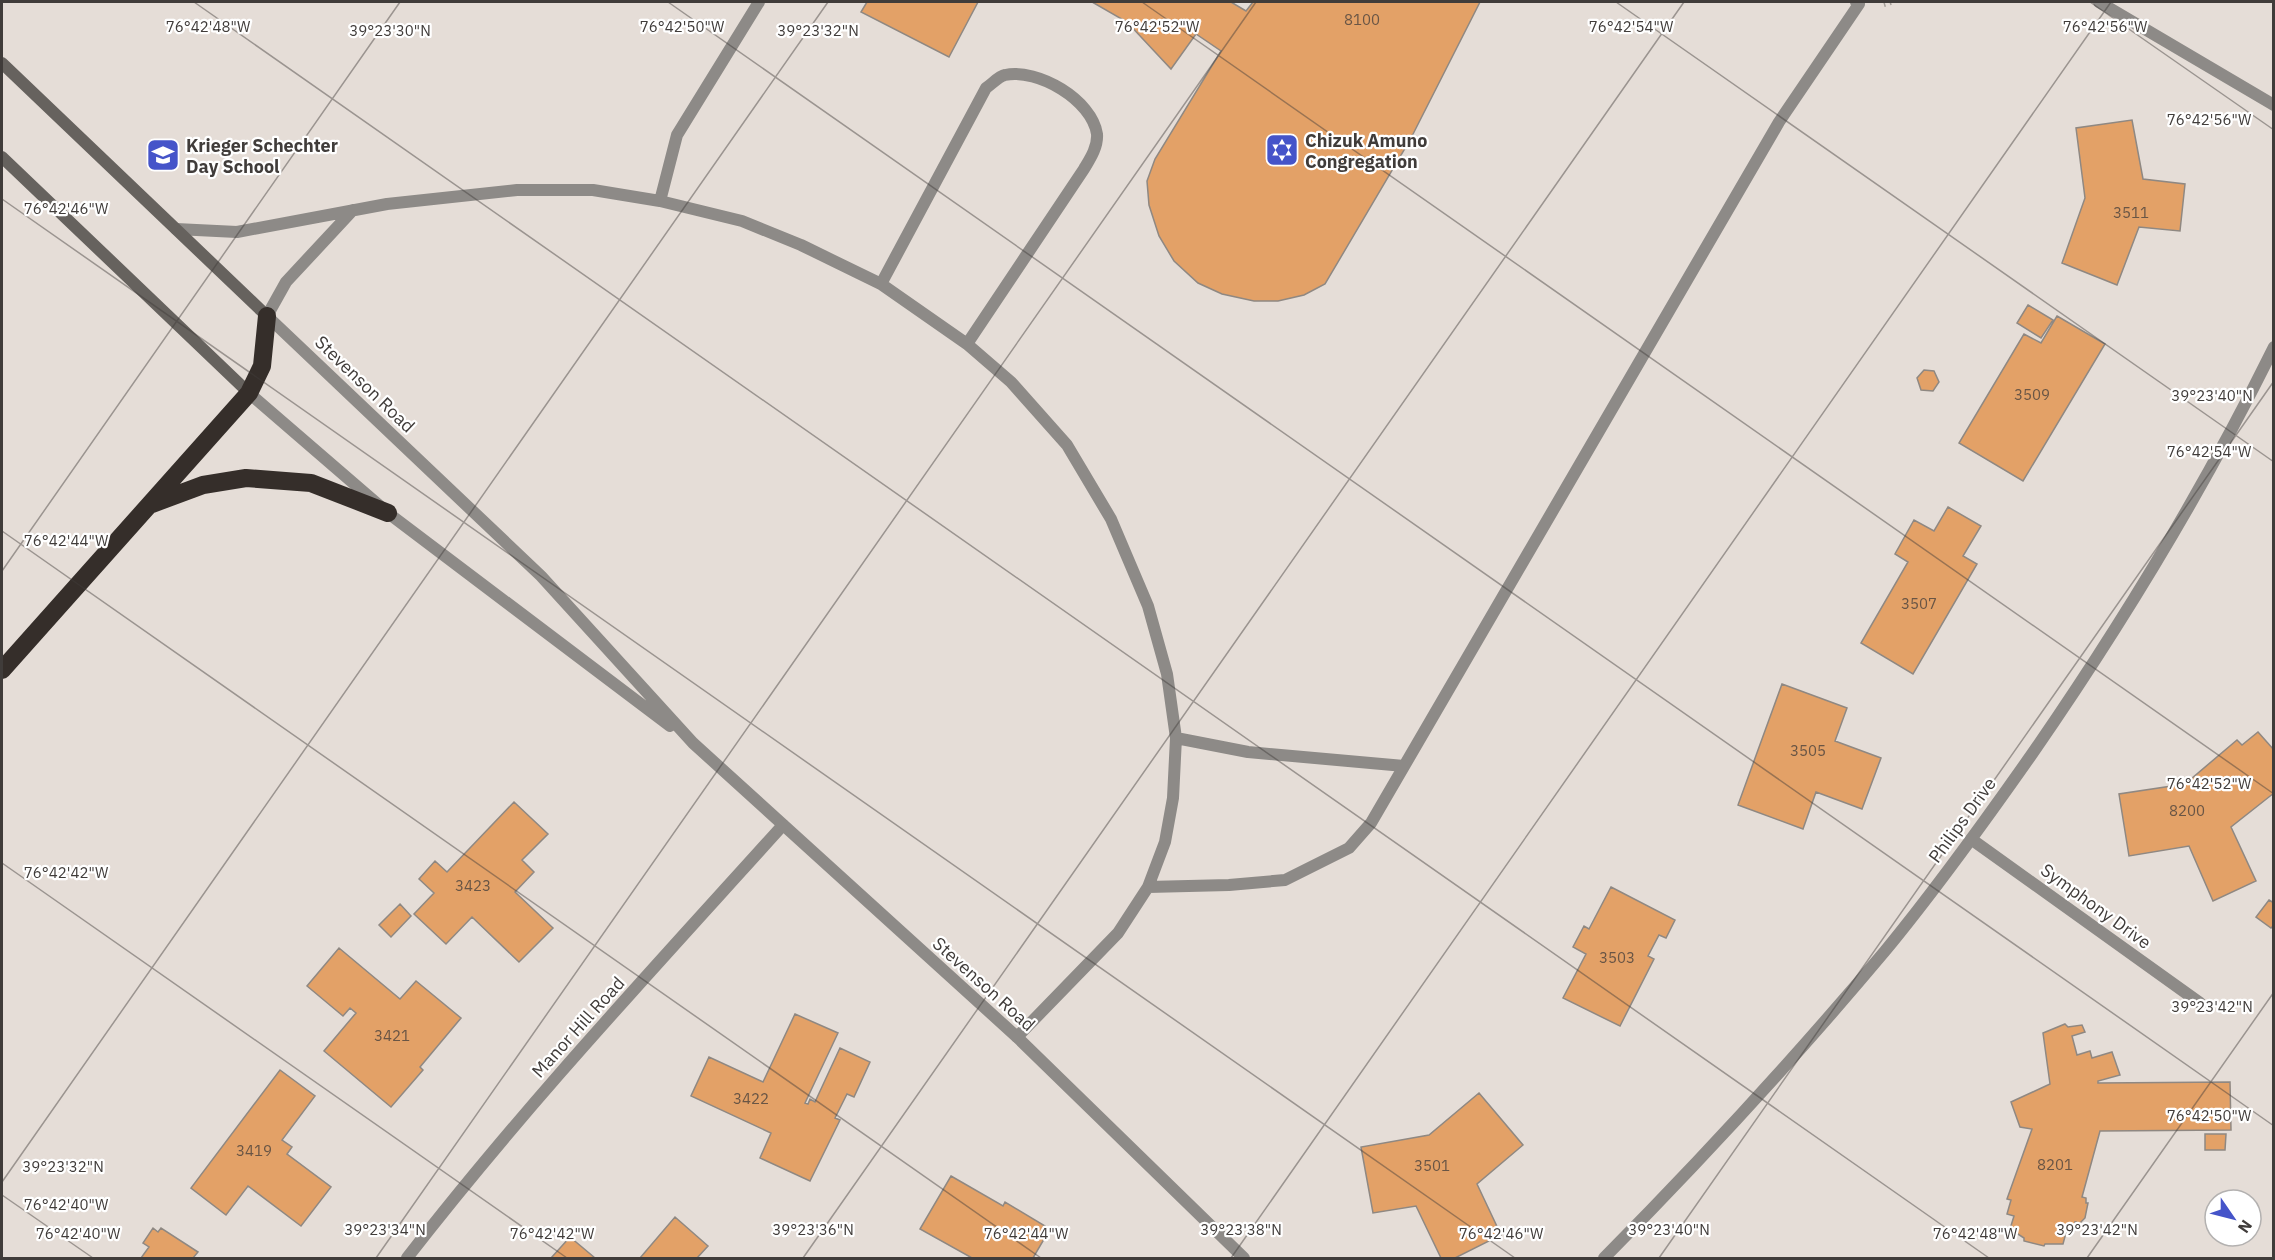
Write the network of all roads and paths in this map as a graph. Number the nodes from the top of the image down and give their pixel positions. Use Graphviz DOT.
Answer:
graph roads {
  1 [pos="759,2"];
  2 [pos="1856,2"];
  3 [pos="2099,2"];
  4 [pos="2,63"];
  5 [pos="2274,105"];
  6 [pos="2,157"];
  7 [pos="660,201"];
  8 [pos="353,210"];
  9 [pos="176,229"];
  10 [pos="881,284"];
  11 [pos="267,316"];
  12 [pos="967,344"];
  13 [pos="2274,347"];
  14 [pos="249,393"];
  15 [pos="147,506"];
  16 [pos="388,513"];
  17 [pos="2,670"];
  18 [pos="1176,738"];
  19 [pos="693,743"];
  20 [pos="1404,766"];
  21 [pos="783,825"];
  22 [pos="1971,839"];
  23 [pos="1148,887"];
  24 [pos="2200,1003"];
  25 [pos="1017,1037"];
  26 [pos="407,1258"];
  27 [pos="1244,1258"];
  28 [pos="1604,1258"];
  1 -- 7 [label="street"];
  2 -- 20 [label="street"];
  3 -- 5 [label="street"];
  4 -- 9 [label="main road, Stevenson Road"];
  6 -- 14 [label="main road, Stevenson Road"];
  7 -- 8 [label="street"];
  7 -- 10 [label="street"];
  8 -- 9 [label="street"];
  8 -- 11 [label="street"];
  9 -- 11 [label="main road, Stevenson Road"];
  10 -- 12 [label="street"];
  10 -- 12 [label="street"];
  11 -- 14 [label="highway"];
  11 -- 19 [label="street, Stevenson Road"];
  12 -- 18 [label="street"];
  13 -- 22 [label="street, Philips Drive"];
  14 -- 15 [label="highway"];
  14 -- 16 [label="street, Stevenson Road"];
  15 -- 16 [label="highway"];
  15 -- 17 [label="highway"];
  16 -- 19 [label="street, Stevenson Road"];
  18 -- 20 [label="street"];
  18 -- 23 [label="street"];
  19 -- 21 [label="street, Stevenson Road"];
  20 -- 23 [label="street"];
  21 -- 25 [label="street, Stevenson Road"];
  21 -- 26 [label="street, Manor Hill Road"];
  22 -- 24 [label="street, Symphony Drive"];
  22 -- 28 [label="street, Philips Drive"];
  23 -- 25 [label="street"];
  25 -- 27 [label="street, Stevenson Road"];
}
